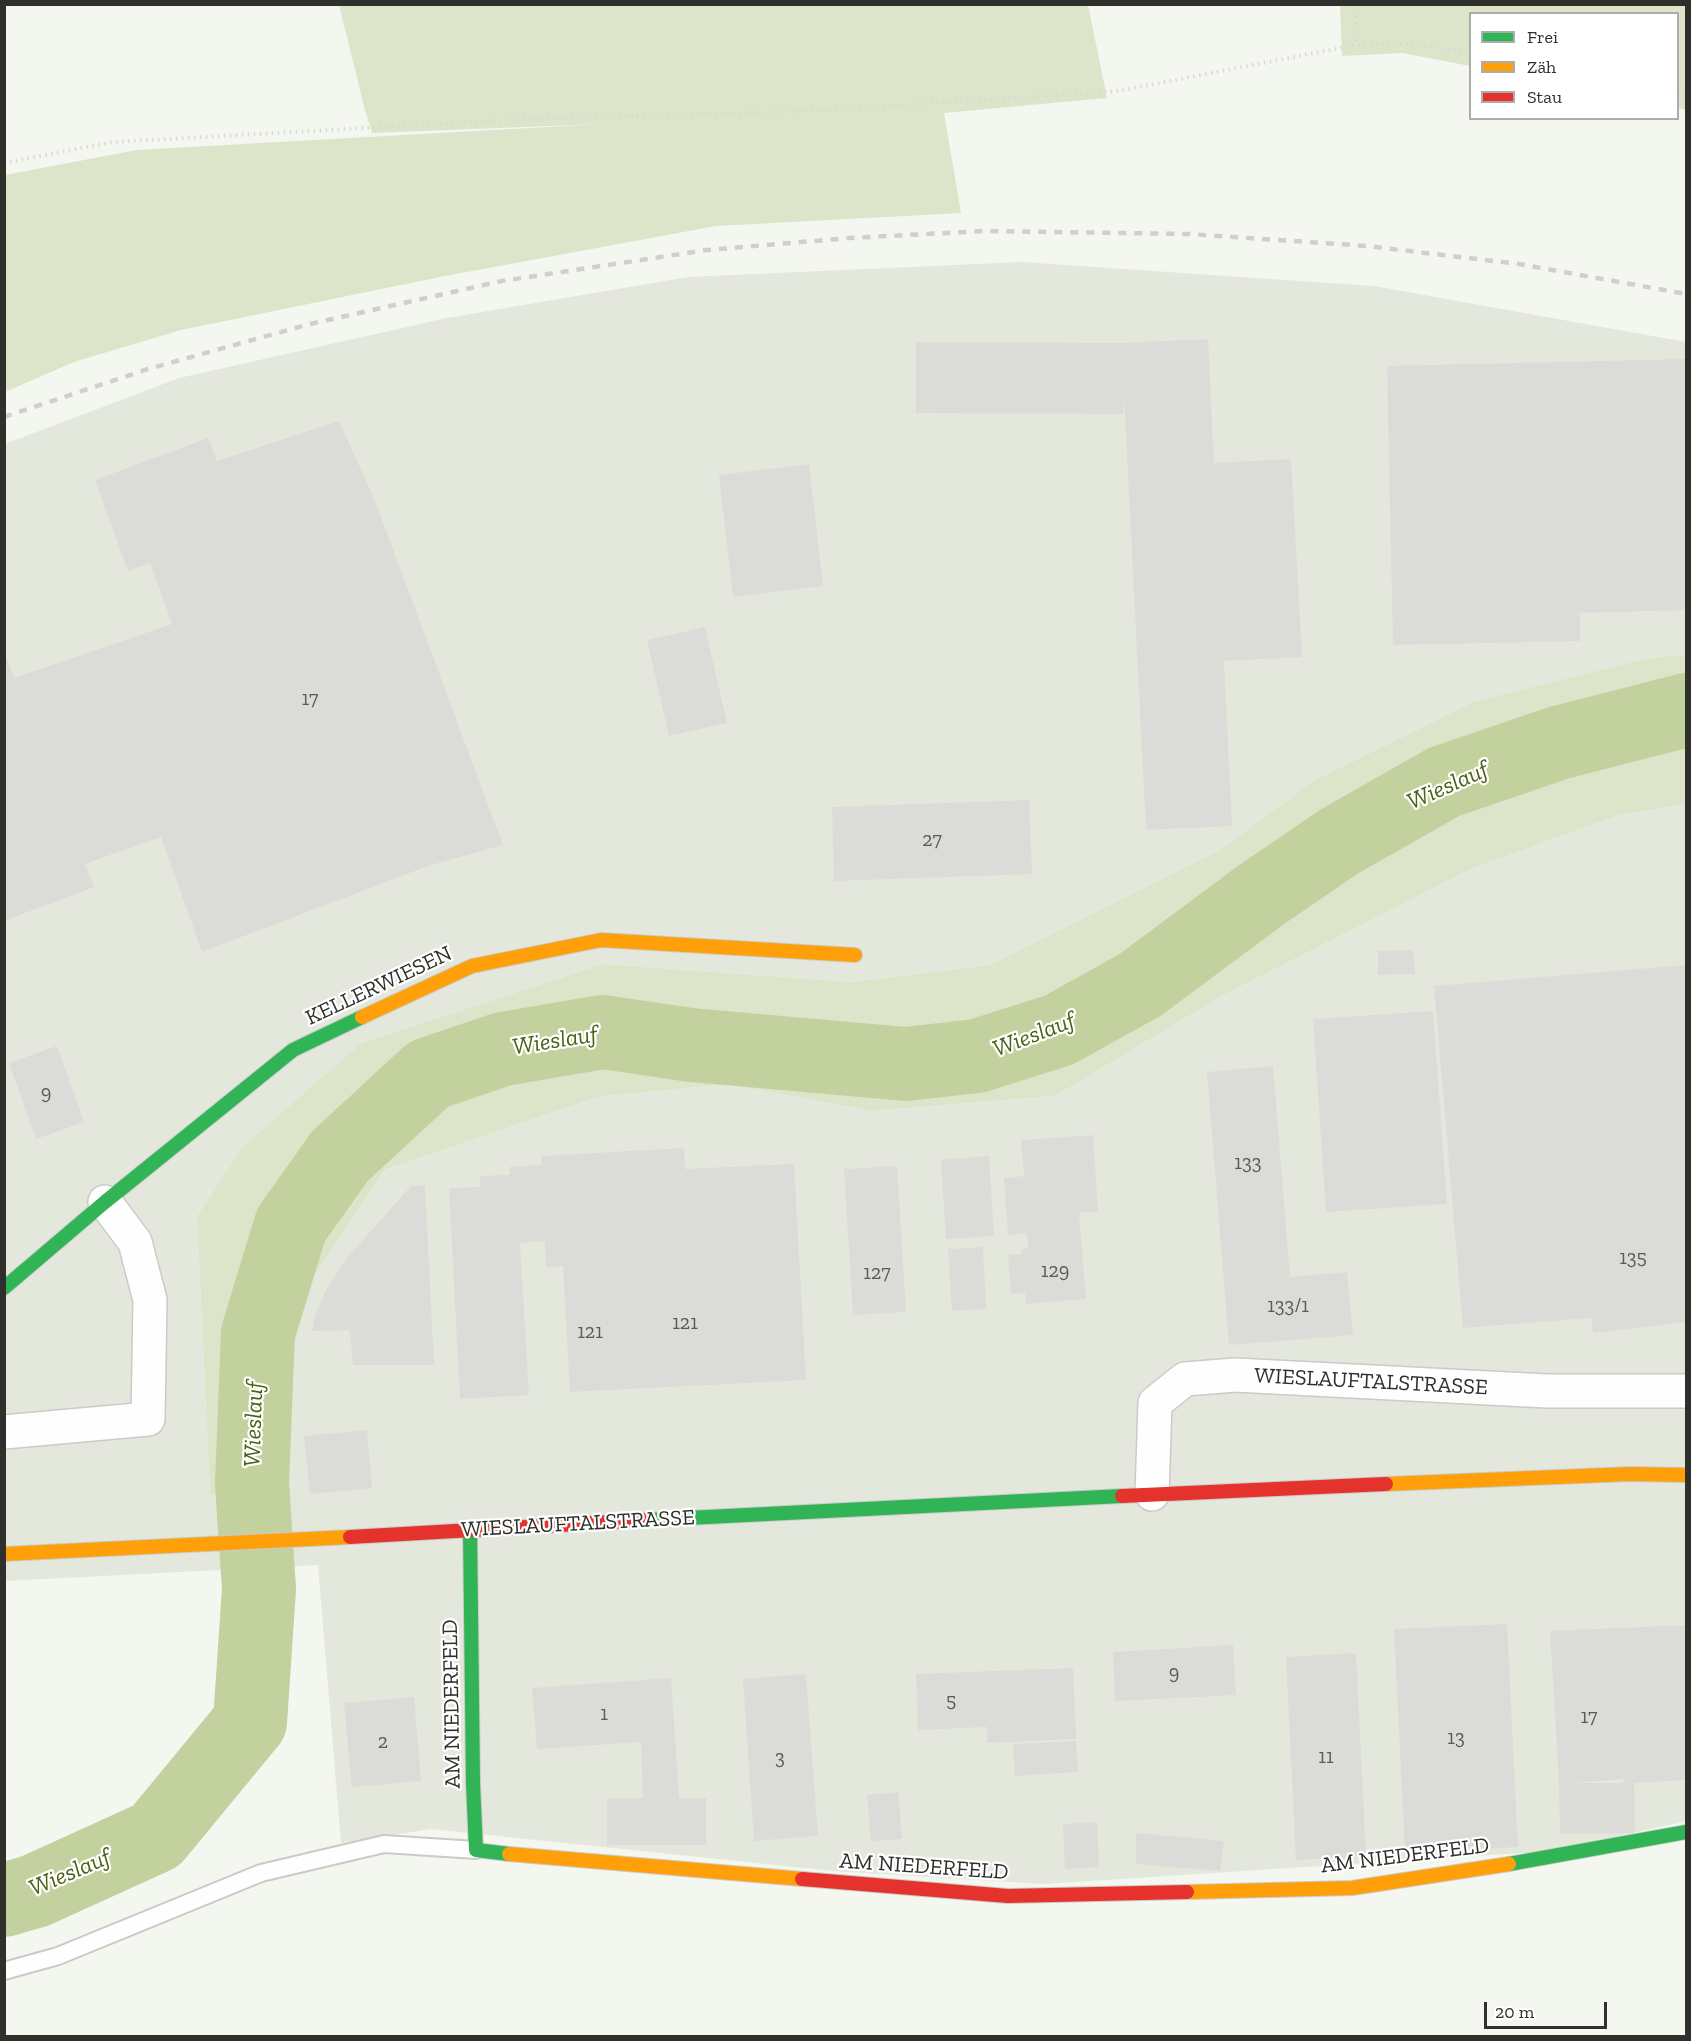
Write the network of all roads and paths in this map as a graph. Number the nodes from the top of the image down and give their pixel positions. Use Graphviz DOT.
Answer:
graph roads {
  1 [pos="1356,4"];
  2 [pos="1356,45"];
  3 [pos="1469,54"];
  4 [pos="4,163"];
  5 [pos="855,955"];
  6 [pos="105,1202"];
  7 [pos="4,1288"];
  8 [pos="1686,1391"];
  9 [pos="4,1432"];
  10 [pos="1686,1475"];
  11 [pos="1152,1494"];
  12 [pos="470,1529"];
  13 [pos="4,1554"];
  14 [pos="1686,1832"];
  15 [pos="476,1850"];
  16 [pos="4,1971"];
  1 -- 2 [label="path"];
  2 -- 3 [label="path"];
  2 -- 4 [label="path"];
  5 -- 6 [label="street, KELLERWIESEN"];
  6 -- 7 [label="street, KELLERWIESEN"];
  6 -- 9 [label="street"];
  8 -- 11 [label="street, WIESLAUFTALSTRASSE"];
  10 -- 11 [label="street, WIESLAUFTALSTRASSE"];
  11 -- 12 [label="street, WIESLAUFTALSTRASSE"];
  12 -- 13 [label="street, WIESLAUFTALSTRASSE"];
  12 -- 15 [label="street, AM NIEDERFELD"];
  14 -- 15 [label="street, AM NIEDERFELD"];
  15 -- 16 [label="lane"];
}
